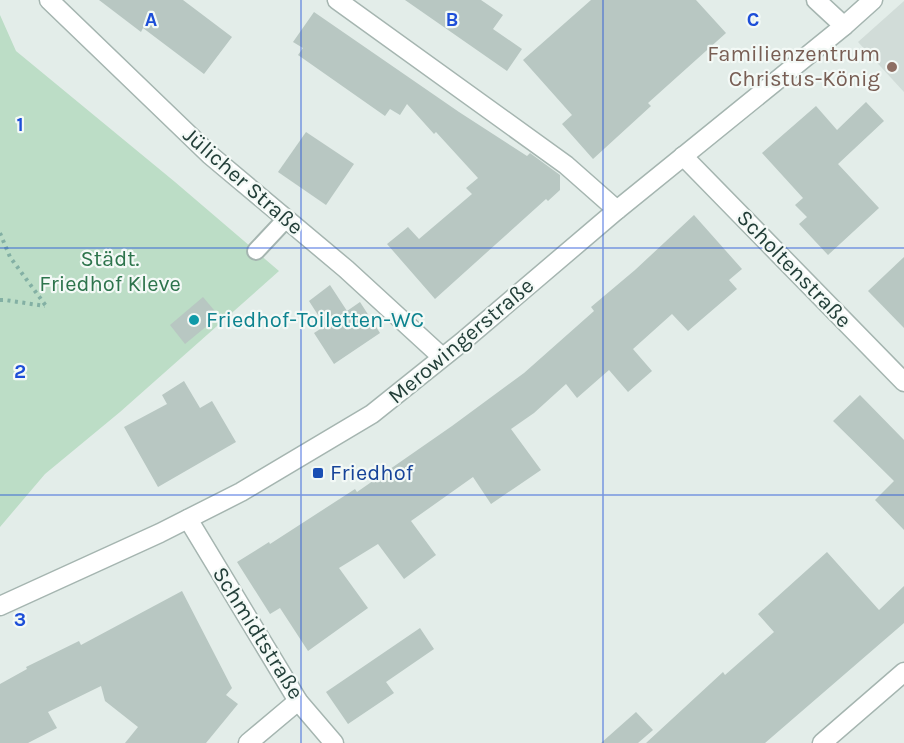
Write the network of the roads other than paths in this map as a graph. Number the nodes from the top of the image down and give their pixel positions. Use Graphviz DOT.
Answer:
graph roads {
  1 [pos="49,0"];
  2 [pos="337,0"];
  3 [pos="816,0"];
  4 [pos="873,0"];
  5 [pos="844,26"];
  6 [pos="683,156"];
  7 [pos="617,210"];
  8 [pos="286,219"];
  9 [pos="256,251"];
  10 [pos="442,357"];
  11 [pos="904,382"];
  12 [pos="188,519"];
  13 [pos="0,606"];
  14 [pos="904,672"];
  15 [pos="298,701"];
  16 [pos="248,743"];
  17 [pos="334,743"];
  18 [pos="822,743"];
  1 -- 8 [label="street, Jülicher Straße"];
  2 -- 7 [label="street"];
  3 -- 5 [label="street"];
  4 -- 5 [label="street, Merowingerstraße"];
  5 -- 6 [label="street, Merowingerstraße"];
  6 -- 7 [label="street, Merowingerstraße"];
  6 -- 11 [label="street, Scholtenstraße"];
  7 -- 10 [label="street, Merowingerstraße"];
  8 -- 9 [label="lane"];
  8 -- 10 [label="street, Jülicher Straße"];
  10 -- 12 [label="street, Merowingerstraße"];
  12 -- 13 [label="street, Merowingerstraße"];
  12 -- 15 [label="street, Schmidtstraße"];
  14 -- 18 [label="street"];
  15 -- 16 [label="street"];
  15 -- 17 [label="street, Schmidtstraße"];
}
